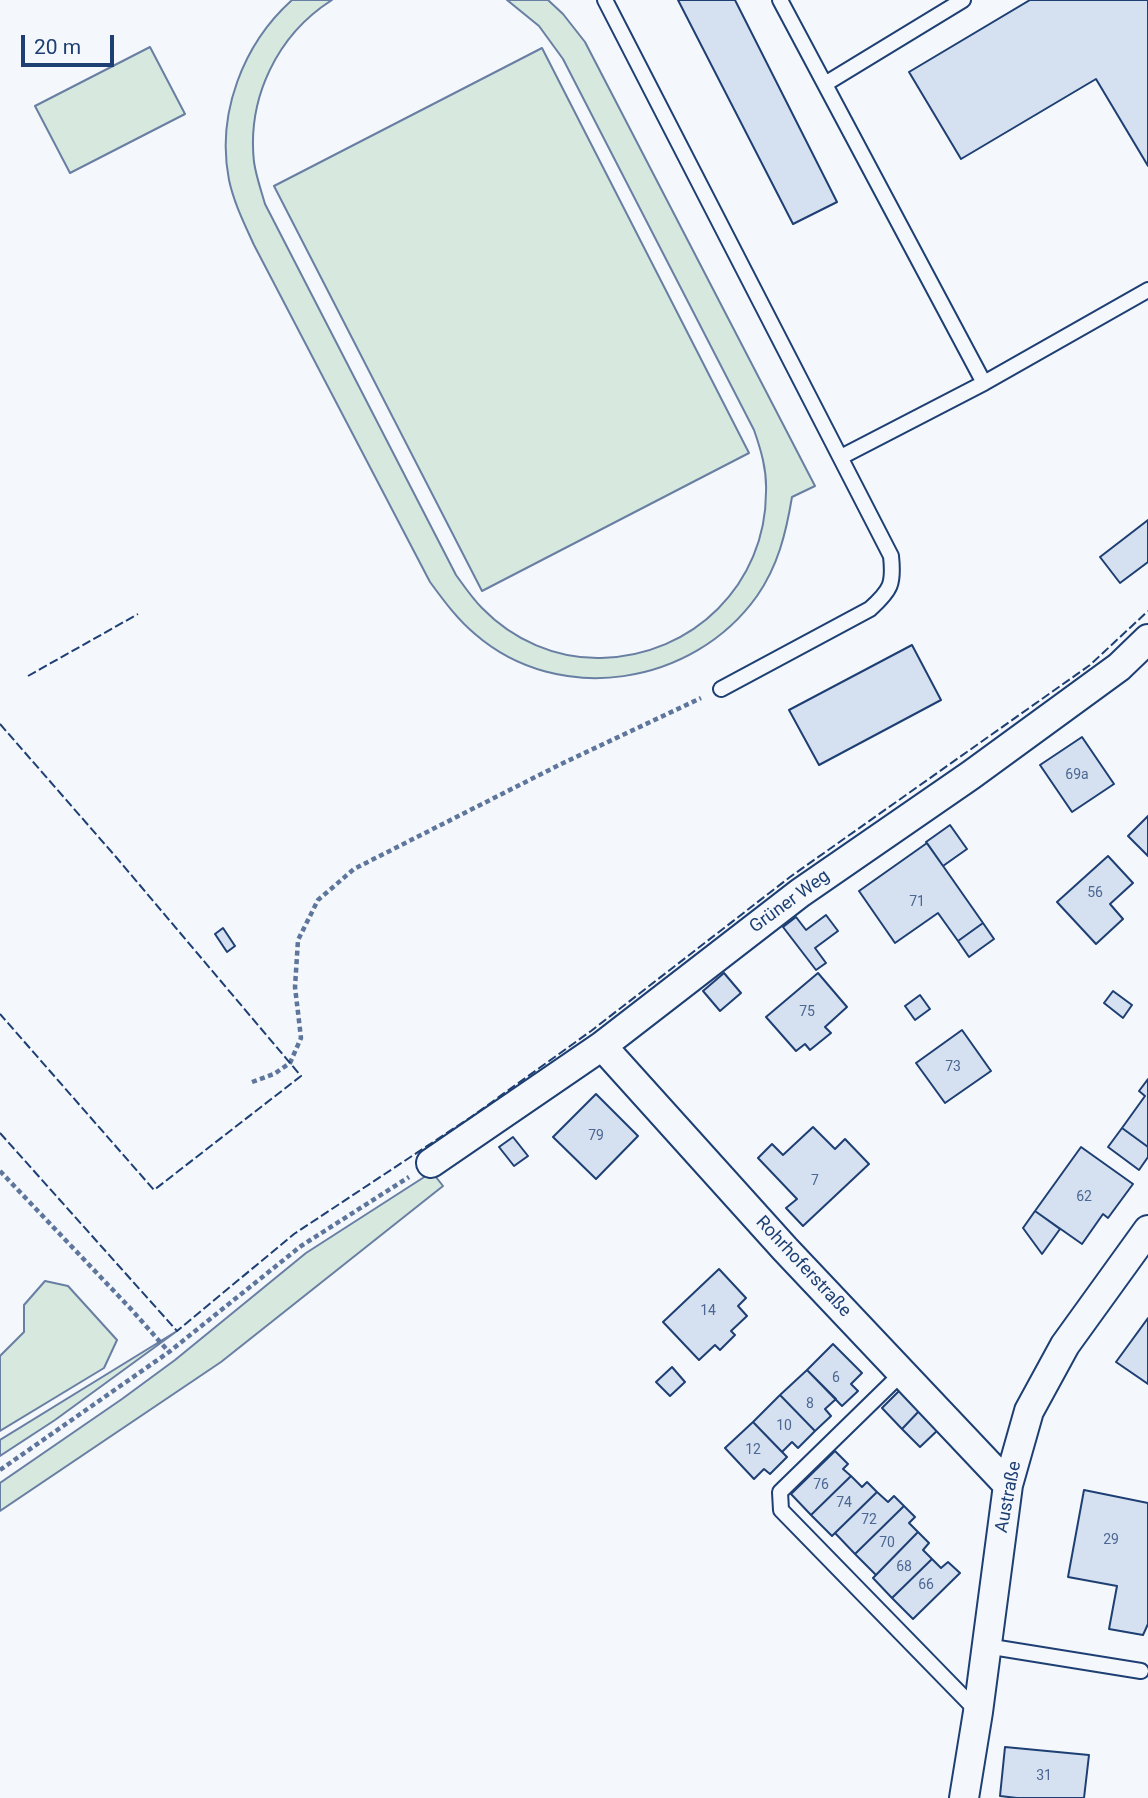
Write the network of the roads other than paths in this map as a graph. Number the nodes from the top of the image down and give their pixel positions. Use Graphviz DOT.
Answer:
graph roads {
  1 [pos="605,0"];
  2 [pos="780,0"];
  3 [pos="963,0"];
  4 [pos="825,84"];
  5 [pos="1148,290"];
  6 [pos="984,383"];
  7 [pos="841,457"];
  8 [pos="1148,639"];
  9 [pos="720,689"];
  10 [pos="602,1046"];
  11 [pos="431,1163"];
  12 [pos="1148,1230"];
  13 [pos="902,1373"];
  14 [pos="1008,1485"];
  15 [pos="986,1646"];
  16 [pos="1142,1671"];
  17 [pos="978,1712"];
  18 [pos="964,1798"];
  1 -- 7 [label="lane"];
  2 -- 4 [label="lane"];
  3 -- 4 [label="lane"];
  4 -- 6 [label="lane"];
  5 -- 6 [label="lane"];
  6 -- 7 [label="lane"];
  7 -- 9 [label="lane"];
  8 -- 10 [label="street, Grüner Weg"];
  10 -- 11 [label="street, Grüner Weg"];
  10 -- 13 [label="street, Rohrhoferstraße"];
  12 -- 14 [label="street, Austraße"];
  13 -- 14 [label="street, Rohrhoferstraße"];
  13 -- 17 [label="lane"];
  14 -- 15 [label="street, Austraße"];
  15 -- 16 [label="lane"];
  15 -- 17 [label="street, Austraße"];
  17 -- 18 [label="street, Austraße"];
}
